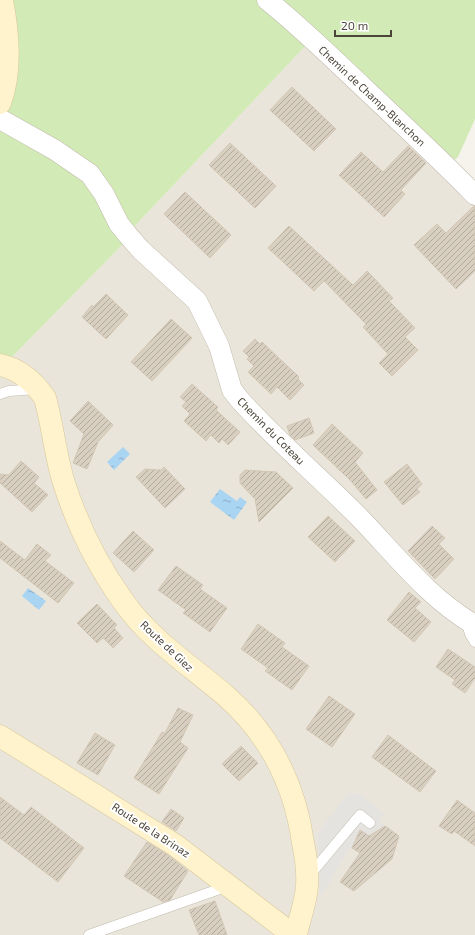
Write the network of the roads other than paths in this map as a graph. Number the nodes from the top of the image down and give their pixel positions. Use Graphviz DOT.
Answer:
graph roads {
  1 [pos="2,0"];
  2 [pos="267,0"];
  3 [pos="0,103"];
  4 [pos="0,119"];
  5 [pos="475,194"];
  6 [pos="0,365"];
  7 [pos="39,389"];
  8 [pos="0,394"];
  9 [pos="471,622"];
  10 [pos="475,642"];
  11 [pos="0,736"];
  12 [pos="370,823"];
  13 [pos="308,877"];
  14 [pos="229,885"];
  15 [pos="89,935"];
  16 [pos="295,935"];
  1 -- 3 [label="street"];
  2 -- 5 [label="street, Chemin de Champ-Blanchon"];
  4 -- 9 [label="street, Chemin du Coteau"];
  6 -- 7 [label="street, Route de Giez"];
  7 -- 8 [label="lane"];
  7 -- 13 [label="street, Route de Giez"];
  9 -- 10 [label="lane"];
  11 -- 14 [label="street, Route de la Brinaz"];
  12 -- 13 [label="lane"];
  13 -- 16 [label="street, Route de Giez"];
  14 -- 15 [label="lane"];
  14 -- 16 [label="street, Route de la Brinaz"];
}
